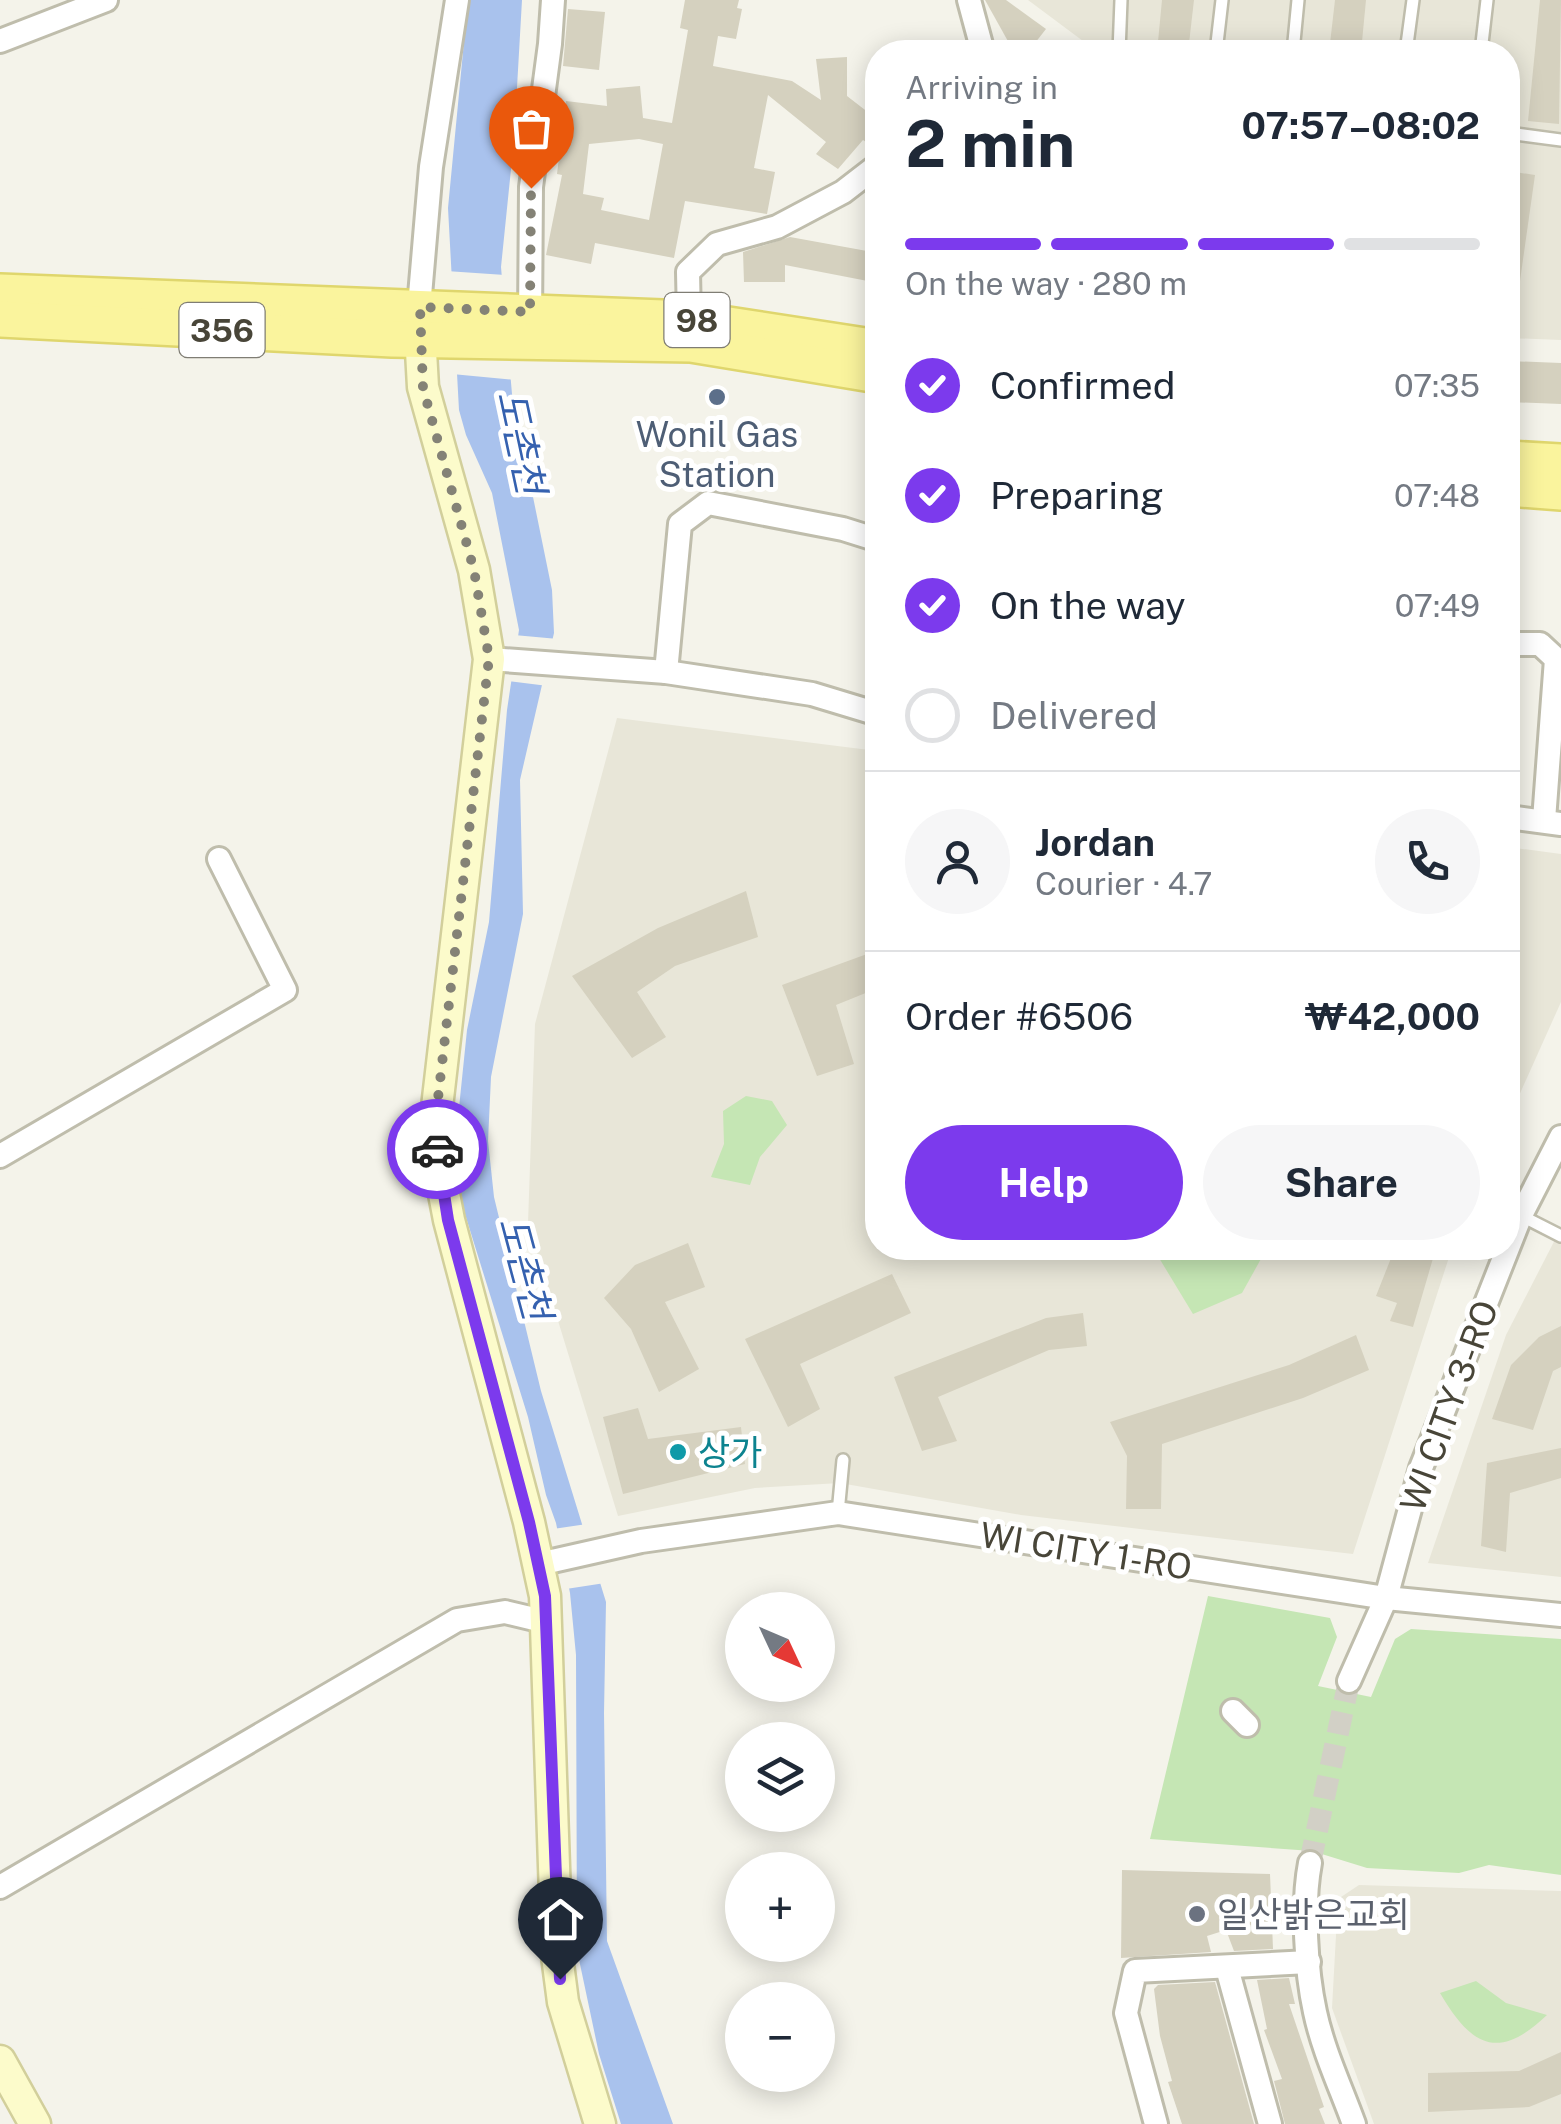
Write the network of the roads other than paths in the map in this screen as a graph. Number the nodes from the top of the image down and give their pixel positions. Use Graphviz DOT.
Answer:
graph roads {
  1 [pos="106,0"];
  2 [pos="457,0"];
  3 [pos="553,0"];
  4 [pos="968,0"];
  5 [pos="1121,0"];
  6 [pos="1222,0"];
  7 [pos="1298,0"];
  8 [pos="1413,0"];
  9 [pos="1487,0"];
  10 [pos="980,40"];
  11 [pos="1119,40"];
  12 [pos="1217,40"];
  13 [pos="1294,40"];
  14 [pos="1408,40"];
  15 [pos="1482,40"];
  16 [pos="0,41"];
  17 [pos="1520,135"];
  18 [pos="1561,140"];
  19 [pos="865,175"];
  20 [pos="0,292"];
  21 [pos="0,318"];
  22 [pos="689,319"];
  23 [pos="431,324"];
  24 [pos="524,327"];
  25 [pos="865,346"];
  26 [pos="865,373"];
  27 [pos="1520,460"];
  28 [pos="1561,462"];
  29 [pos="1520,489"];
  30 [pos="1561,492"];
  31 [pos="865,536"];
  32 [pos="1520,644"];
  33 [pos="497,658"];
  34 [pos="666,672"];
  35 [pos="865,710"];
  36 [pos="1520,818"];
  37 [pos="1552,822"];
  38 [pos="219,859"];
  39 [pos="1561,1137"];
  40 [pos="0,1156"];
  41 [pos="1520,1202"];
  42 [pos="1520,1215"];
  43 [pos="1561,1236"];
  44 [pos="1497,1260"];
  45 [pos="843,1460"];
  46 [pos="838,1513"];
  47 [pos="547,1562"];
  48 [pos="1386,1598"];
  49 [pos="1561,1615"];
  50 [pos="547,1622"];
  51 [pos="1350,1680"];
  52 [pos="1310,1864"];
  53 [pos="0,1888"];
  54 [pos="1309,1962"];
  55 [pos="1227,1968"];
  56 [pos="0,2062"];
  57 [pos="36,2124"];
  58 [pos="600,2124"];
  59 [pos="1156,2124"];
  60 [pos="1270,2124"];
  61 [pos="1354,2124"];
  1 -- 16 [label="street"];
  2 -- 23 [label="street"];
  3 -- 24 [label="street"];
  4 -- 10 [label="street"];
  5 -- 11 [label="lane"];
  6 -- 12 [label="lane"];
  7 -- 13 [label="lane"];
  8 -- 14 [label="lane"];
  9 -- 15 [label="lane"];
  17 -- 18 [label="lane"];
  19 -- 22 [label="street"];
  20 -- 23 [label="main road, 356"];
  21 -- 23 [label="main road, 356"];
  22 -- 24 [label="main road, 98"];
  22 -- 25 [label="main road, 98"];
  23 -- 24 [label="main road, 356"];
  23 -- 33 [label="street"];
  24 -- 26 [label="main road, 356"];
  27 -- 28 [label="main road"];
  29 -- 30 [label="main road"];
  31 -- 34 [label="street"];
  32 -- 37 [label="street"];
  33 -- 34 [label="street"];
  33 -- 47 [label="street"];
  34 -- 35 [label="street"];
  36 -- 37 [label="street"];
  38 -- 40 [label="street"];
  39 -- 41 [label="street, WI CITY 3-RO"];
  42 -- 43 [label="lane"];
  44 -- 48 [label="street, WI CITY 3-RO"];
  45 -- 46 [label="lane"];
  46 -- 47 [label="street, WI CITY 1-RO"];
  46 -- 48 [label="street, WI CITY 1-RO"];
  47 -- 50 [label="street"];
  48 -- 49 [label="street, WI CITY 1-RO"];
  48 -- 51 [label="street, WI CITY 3-RO"];
  50 -- 53 [label="street"];
  50 -- 58 [label="street"];
  52 -- 54 [label="street"];
  54 -- 55 [label="street"];
  54 -- 61 [label="street"];
  55 -- 59 [label="street"];
  55 -- 60 [label="street"];
  56 -- 57 [label="street"];
}
